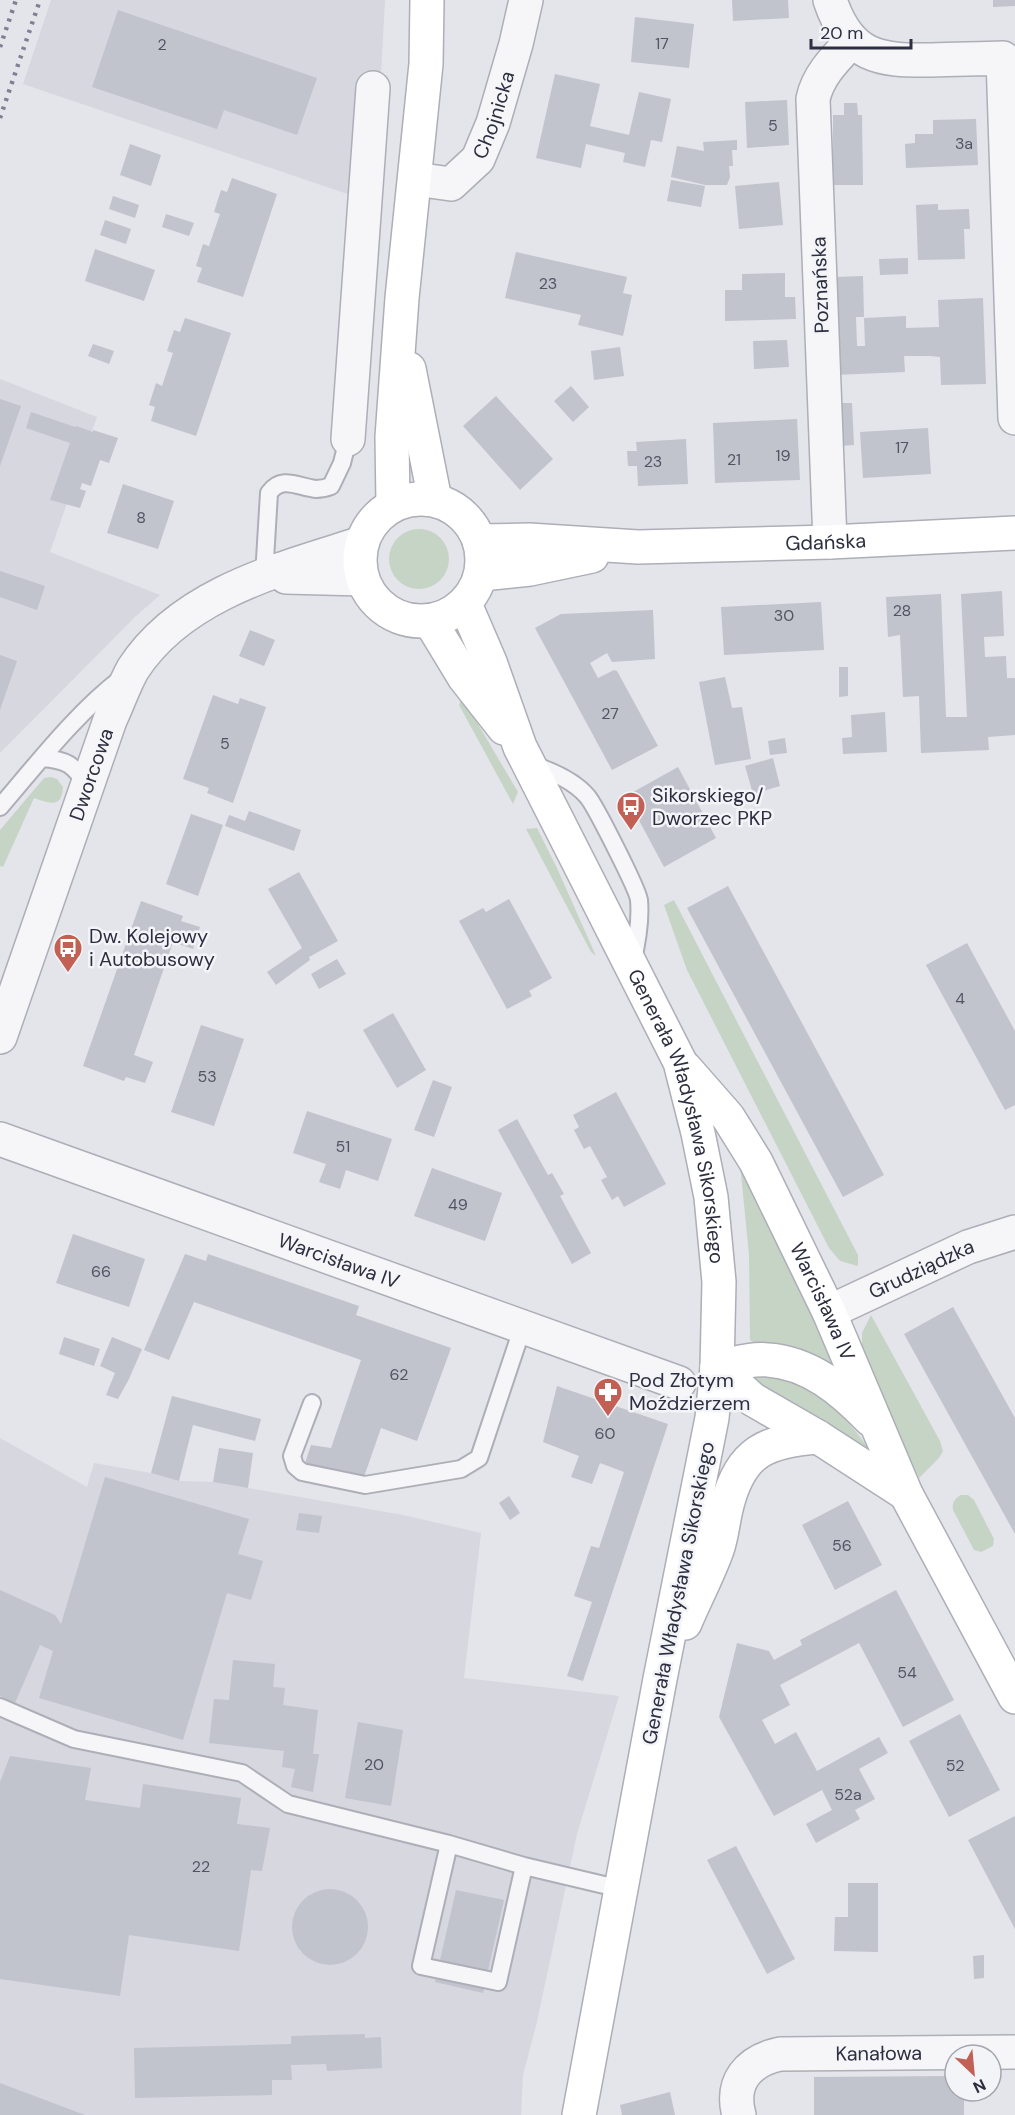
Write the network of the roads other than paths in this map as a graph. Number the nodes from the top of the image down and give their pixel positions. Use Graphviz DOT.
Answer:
graph roads {
  1 [pos="427,0"];
  2 [pos="526,0"];
  3 [pos="830,0"];
  4 [pos="852,41"];
  5 [pos="1009,58"];
  6 [pos="373,88"];
  7 [pos="415,179"];
  8 [pos="401,332"];
  9 [pos="1015,418"];
  10 [pos="348,439"];
  11 [pos="435,500"];
  12 [pos="393,505"];
  13 [pos="1015,533"];
  14 [pos="480,541"];
  15 [pos="830,542"];
  16 [pos="362,543"];
  17 [pos="638,548"];
  18 [pos="482,574"];
  19 [pos="264,576"];
  20 [pos="362,579"];
  21 [pos="465,604"];
  22 [pos="430,621"];
  23 [pos="132,671"];
  24 [pos="524,755"];
  25 [pos="42,758"];
  26 [pos="87,785"];
  27 [pos="0,807"];
  28 [pos="0,1037"];
  29 [pos="680,1062"];
  30 [pos="0,1139"];
  31 [pos="1015,1232"];
  32 [pos="830,1312"];
  33 [pos="523,1326"];
  34 [pos="717,1367"];
  35 [pos="678,1383"];
  36 [pos="312,1403"];
  37 [pos="877,1427"];
  38 [pos="818,1437"];
  39 [pos="906,1494"];
  40 [pos="660,1679"];
  41 [pos="1015,1697"];
  42 [pos="0,1707"];
  43 [pos="449,1844"];
  44 [pos="524,1866"];
  45 [pos="621,1889"];
  46 [pos="1015,2052"];
  47 [pos="579,2115"];
  48 [pos="739,2115"];
  1 -- 7 [label="street"];
  2 -- 7 [label="street, Chojnicka"];
  3 -- 4 [label="street"];
  4 -- 5 [label="street"];
  4 -- 15 [label="street, Poznańska"];
  5 -- 9 [label="street"];
  6 -- 10 [label="street"];
  7 -- 8 [label="street"];
  8 -- 11 [label="street"];
  8 -- 12 [label="street"];
  10 -- 19 [label="lane"];
  11 -- 12 [label="street"];
  11 -- 14 [label="street"];
  12 -- 16 [label="street"];
  13 -- 15 [label="street, Gdańska"];
  14 -- 17 [label="street, Gdańska"];
  14 -- 18 [label="street"];
  15 -- 17 [label="street, Gdańska"];
  16 -- 19 [label="street, Dworcowa"];
  16 -- 20 [label="street"];
  17 -- 18 [label="street, Gdańska"];
  18 -- 21 [label="street"];
  19 -- 20 [label="street, Dworcowa"];
  19 -- 23 [label="street, Dworcowa"];
  20 -- 22 [label="street"];
  21 -- 22 [label="street"];
  21 -- 24 [label="street, Generała Władysława Sikorskiego"];
  22 -- 24 [label="street, Generała Władysława Sikorskiego"];
  23 -- 25 [label="lane"];
  23 -- 26 [label="street, Dworcowa"];
  24 -- 29 [label="street, Generała Władysława Sikorskiego"];
  25 -- 26 [label="lane"];
  25 -- 27 [label="lane"];
  26 -- 28 [label="street, Dworcowa"];
  29 -- 32 [label="street, Warcisława IV"];
  29 -- 34 [label="street, Generała Władysława Sikorskiego"];
  30 -- 33 [label="street, Warcisława IV"];
  31 -- 32 [label="street, Grudziądzka"];
  32 -- 37 [label="street, Warcisława IV"];
  33 -- 35 [label="street, Warcisława IV"];
  33 -- 36 [label="lane"];
  34 -- 37 [label="street, Warcisława IV"];
  34 -- 38 [label="street, Warcisława IV"];
  34 -- 40 [label="street, Generała Władysława Sikorskiego"];
  37 -- 39 [label="street, Warcisława IV"];
  38 -- 39 [label="street, Warcisława IV"];
  38 -- 40 [label="street"];
  39 -- 41 [label="street, Warcisława IV"];
  40 -- 45 [label="street, Generała Władysława Sikorskiego"];
  42 -- 43 [label="lane"];
  43 -- 44 [label="lane"];
  43 -- 44 [label="lane"];
  44 -- 45 [label="lane"];
  45 -- 47 [label="street, Generała Władysława Sikorskiego"];
  46 -- 48 [label="street, Kanałowa"];
}
